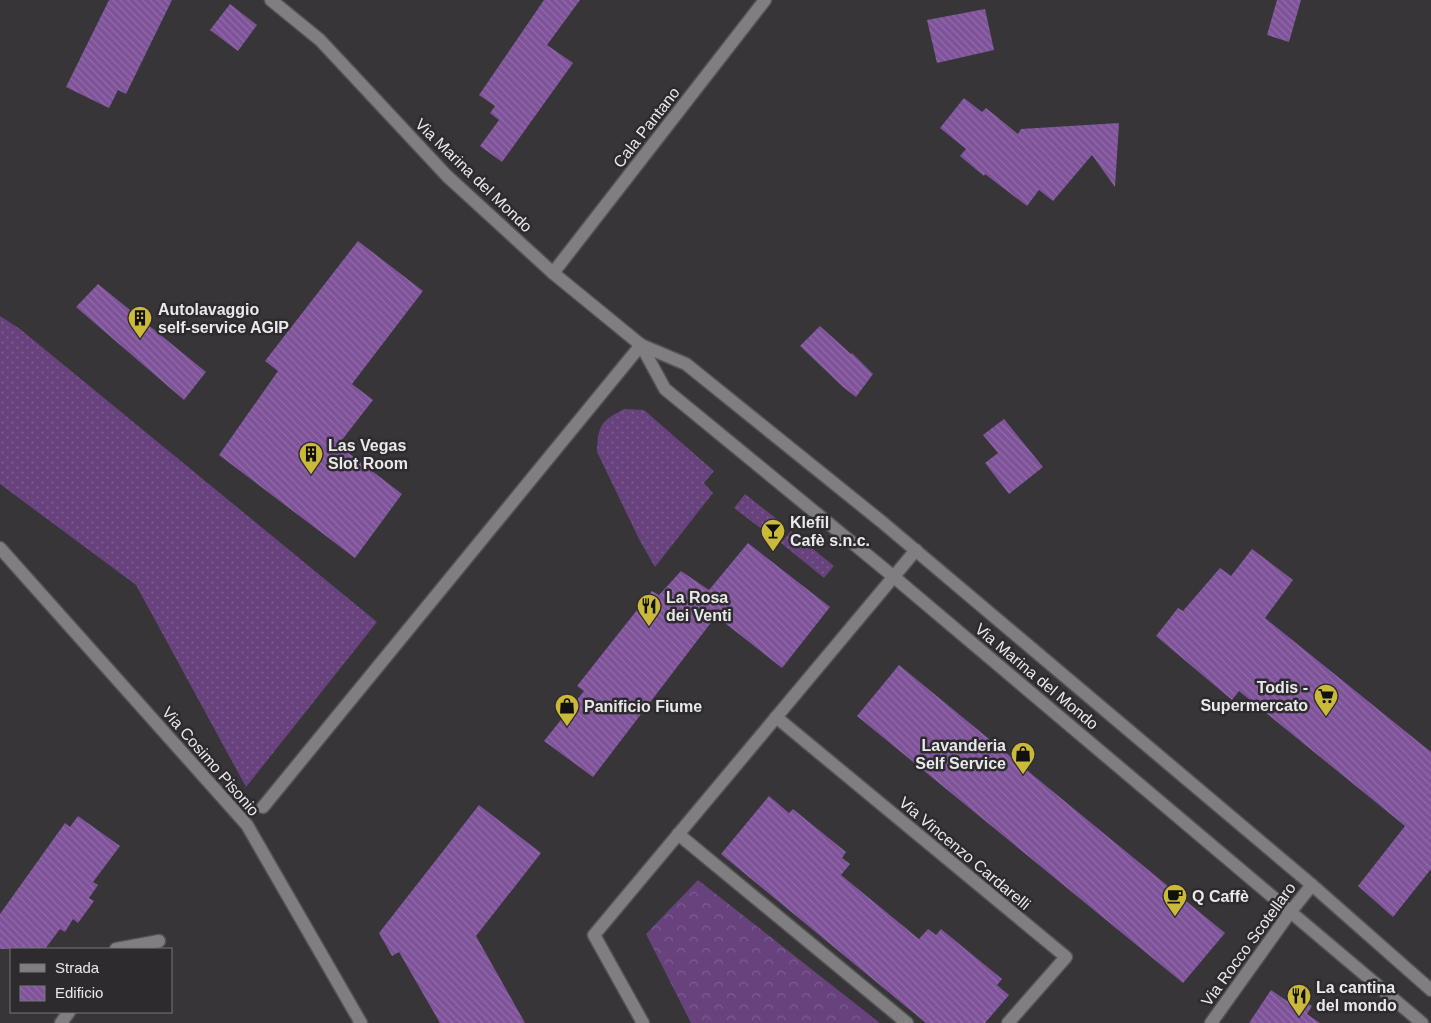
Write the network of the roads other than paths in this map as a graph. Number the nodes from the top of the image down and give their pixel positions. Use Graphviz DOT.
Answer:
graph roads {
  1 [pos="270,0"];
  2 [pos="764,0"];
  3 [pos="553,272"];
  4 [pos="641,345"];
  5 [pos="0,548"];
  6 [pos="916,550"];
  7 [pos="894,576"];
  8 [pos="776,717"];
  9 [pos="263,806"];
  10 [pos="678,834"];
  11 [pos="1312,885"];
  12 [pos="1290,911"];
  13 [pos="159,941"];
  14 [pos="121,948"];
  15 [pos="1431,990"];
  16 [pos="361,1023"];
  17 [pos="642,1023"];
  18 [pos="907,1023"];
  19 [pos="1008,1023"];
  20 [pos="1211,1023"];
  21 [pos="1422,1023"];
  1 -- 3 [label="street, Via Marina del Mondo"];
  2 -- 3 [label="street, Cala Pantano"];
  3 -- 4 [label="street, Via Marina del Mondo"];
  4 -- 6 [label="street, Via Marina del Mondo"];
  4 -- 7 [label="street, Via Marina del Mondo"];
  4 -- 9 [label="street"];
  5 -- 16 [label="street, Via Cosimo Pisonio"];
  6 -- 7 [label="street"];
  6 -- 11 [label="street, Via Marina del Mondo"];
  7 -- 8 [label="street"];
  7 -- 12 [label="street, Via Marina del Mondo"];
  8 -- 10 [label="street"];
  8 -- 19 [label="street, Via Vincenzo Cardarelli"];
  10 -- 17 [label="street"];
  10 -- 18 [label="street"];
  11 -- 12 [label="street, Via Rocco Scotellaro"];
  11 -- 15 [label="street, Via Marina del Mondo"];
  12 -- 20 [label="street, Via Rocco Scotellaro"];
  12 -- 21 [label="street, Via Marina del Mondo"];
  13 -- 14 [label="street"];
}
